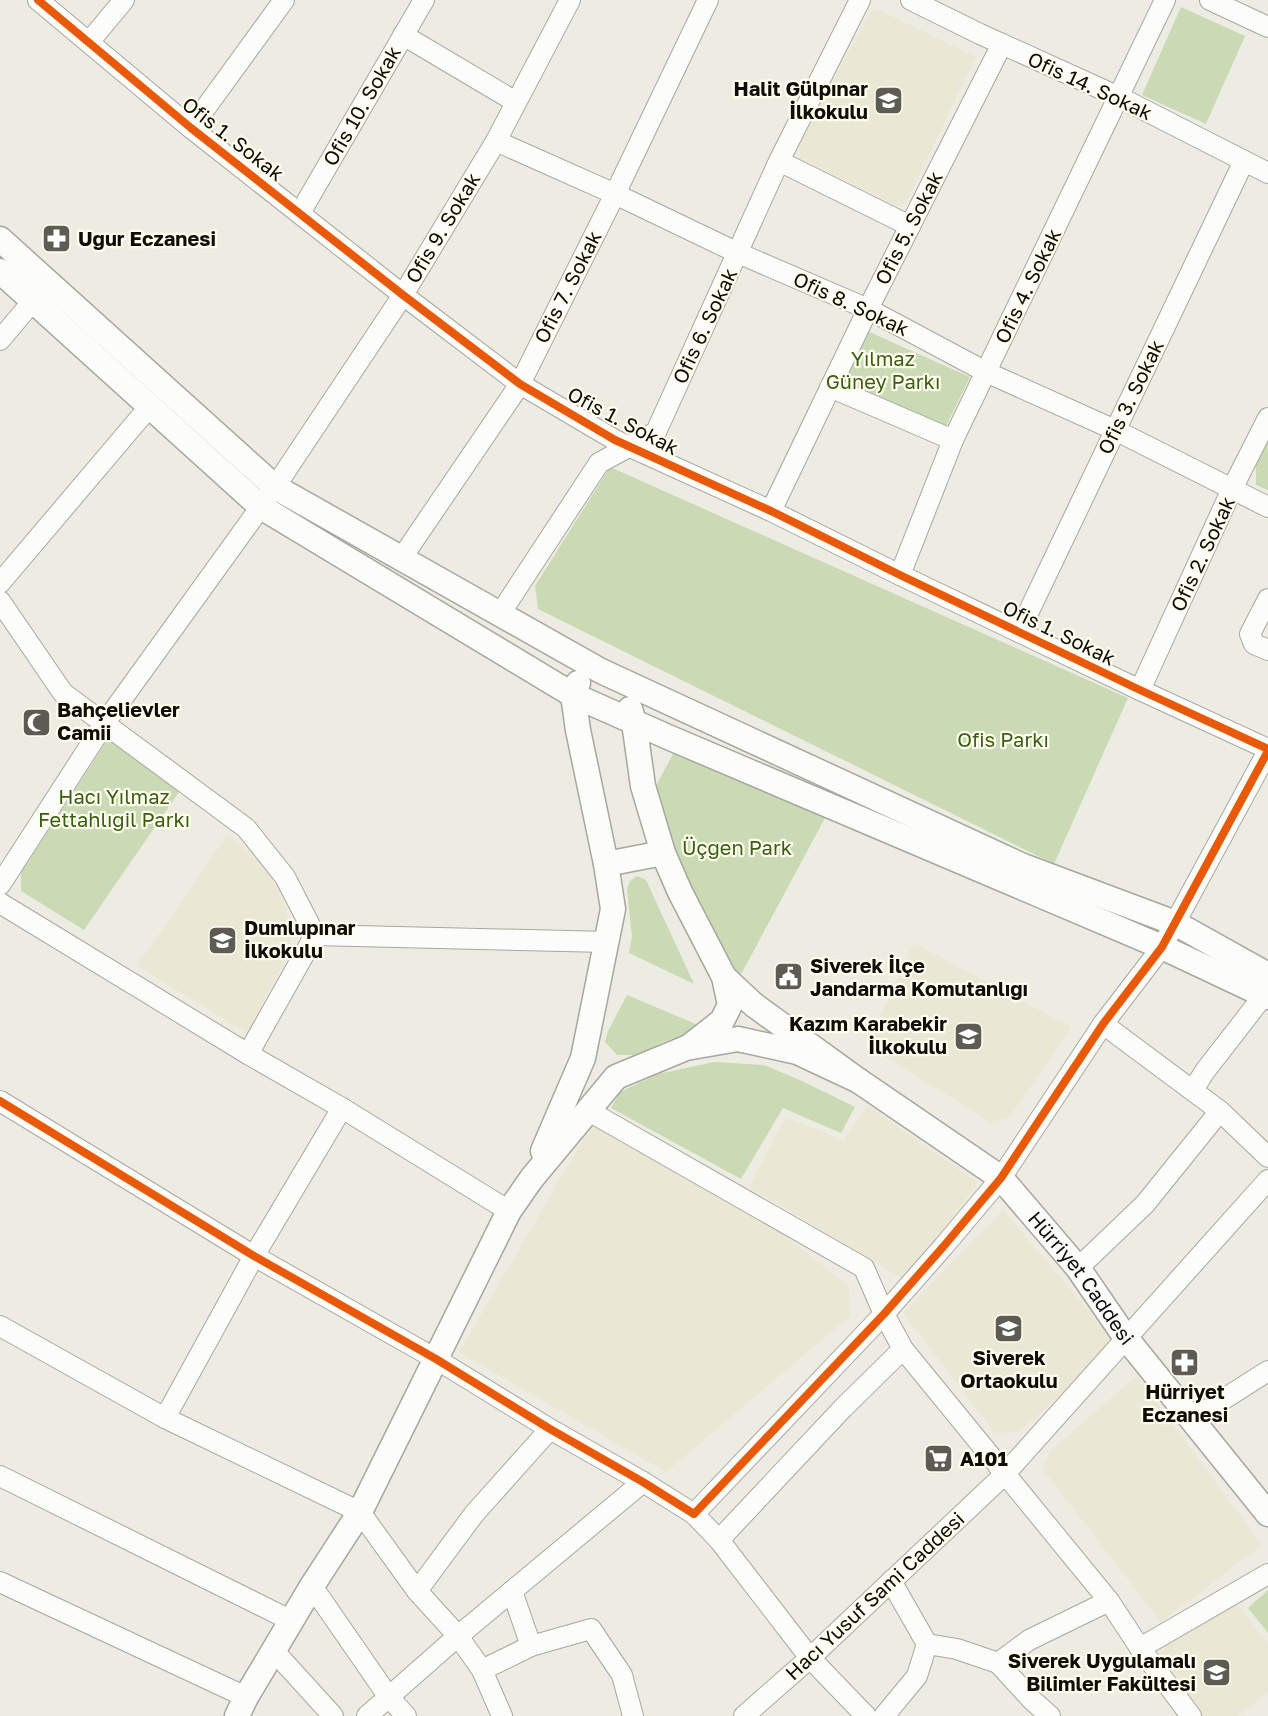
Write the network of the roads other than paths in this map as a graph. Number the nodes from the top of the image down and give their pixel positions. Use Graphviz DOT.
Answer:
graph roads {
  1 [pos="38,0"];
  2 [pos="124,0"];
  3 [pos="284,0"];
  4 [pos="424,0"];
  5 [pos="570,0"];
  6 [pos="708,0"];
  7 [pos="860,0"];
  8 [pos="911,0"];
  9 [pos="1165,0"];
  10 [pos="1210,0"];
  11 [pos="1268,27"];
  12 [pos="403,35"];
  13 [pos="88,42"];
  14 [pos="1002,44"];
  15 [pos="1119,97"];
  16 [pos="516,102"];
  17 [pos="191,128"];
  18 [pos="496,141"];
  19 [pos="779,161"];
  20 [pos="1244,161"];
  21 [pos="1268,173"];
  22 [pos="615,194"];
  23 [pos="300,213"];
  24 [pos="910,226"];
  25 [pos="0,239"];
  26 [pos="738,253"];
  27 [pos="0,271"];
  28 [pos="403,296"];
  29 [pos="33,301"];
  30 [pos="868,309"];
  31 [pos="0,340"];
  32 [pos="986,372"];
  33 [pos="520,384"];
  34 [pos="830,387"];
  35 [pos="150,406"];
  36 [pos="1268,418"];
  37 [pos="1115,430"];
  38 [pos="953,440"];
  39 [pos="630,447"];
  40 [pos="275,487"];
  41 [pos="1232,489"];
  42 [pos="261,507"];
  43 [pos="1268,507"];
  44 [pos="771,511"];
  45 [pos="401,559"];
  46 [pos="900,575"];
  47 [pos="0,583"];
  48 [pos="1268,599"];
  49 [pos="0,601"];
  50 [pos="500,614"];
  51 [pos="1019,632"];
  52 [pos="1268,650"];
  53 [pos="601,671"];
  54 [pos="1140,690"];
  55 [pos="573,695"];
  56 [pos="634,722"];
  57 [pos="104,724"];
  58 [pos="1268,750"];
  59 [pos="663,853"];
  60 [pos="606,864"];
  61 [pos="0,885"];
  62 [pos="0,903"];
  63 [pos="1175,923"];
  64 [pos="315,935"];
  65 [pos="607,942"];
  66 [pos="1162,947"];
  67 [pos="724,977"];
  68 [pos="1267,989"];
  69 [pos="1103,1024"];
  70 [pos="686,1048"];
  71 [pos="248,1054"];
  72 [pos="583,1058"];
  73 [pos="616,1077"];
  74 [pos="859,1081"];
  75 [pos="1193,1090"];
  76 [pos="0,1101"];
  77 [pos="342,1108"];
  78 [pos="587,1110"];
  79 [pos="1220,1111"];
  80 [pos="1268,1157"];
  81 [pos="532,1178"];
  82 [pos="1000,1178"];
  83 [pos="1268,1180"];
  84 [pos="509,1211"];
  85 [pos="254,1256"];
  86 [pos="1078,1268"];
  87 [pos="884,1314"];
  88 [pos="0,1326"];
  89 [pos="1126,1338"];
  90 [pos="903,1349"];
  91 [pos="436,1359"];
  92 [pos="1268,1371"];
  93 [pos="165,1418"];
  94 [pos="1191,1420"];
  95 [pos="550,1429"];
  96 [pos="1004,1475"];
  97 [pos="0,1476"];
  98 [pos="643,1482"];
  99 [pos="360,1512"];
  100 [pos="694,1514"];
  101 [pos="1268,1514"];
  102 [pos="719,1540"];
  103 [pos="1268,1574"];
  104 [pos="891,1581"];
  105 [pos="0,1582"];
  106 [pos="312,1586"];
  107 [pos="417,1591"];
  108 [pos="512,1591"];
  109 [pos="1108,1601"];
  110 [pos="292,1621"];
  111 [pos="458,1636"];
  112 [pos="927,1644"];
  113 [pos="531,1646"];
  114 [pos="1140,1648"];
  115 [pos="273,1650"];
  116 [pos="810,1658"];
  117 [pos="998,1664"];
  118 [pos="482,1670"];
  119 [pos="388,1696"];
  120 [pos="242,1706"];
  121 [pos="333,1716"];
  122 [pos="367,1716"];
  123 [pos="406,1716"];
  124 [pos="502,1716"];
  125 [pos="633,1716"];
  126 [pos="744,1716"];
  127 [pos="866,1716"];
  128 [pos="884,1716"];
  129 [pos="1050,1716"];
  130 [pos="1191,1716"];
  1 -- 13 [label="street, Ofis 1. Sokak"];
  2 -- 13 [label="street"];
  3 -- 17 [label="street"];
  4 -- 12 [label="street, Ofis 10. Sokak"];
  5 -- 16 [label="street, Ofis 9. Sokak"];
  6 -- 22 [label="street, Ofis 7. Sokak"];
  7 -- 19 [label="street, Ofis 6. Sokak"];
  8 -- 14 [label="street, Ofis 14. Sokak"];
  9 -- 15 [label="street, Ofis 4. Sokak"];
  10 -- 11 [label="street"];
  12 -- 16 [label="street"];
  12 -- 23 [label="street, Ofis 10. Sokak"];
  13 -- 17 [label="street, Ofis 1. Sokak"];
  14 -- 15 [label="street, Ofis 14. Sokak"];
  14 -- 24 [label="street, Ofis 5. Sokak"];
  15 -- 20 [label="street, Ofis 14. Sokak"];
  15 -- 32 [label="street, Ofis 4. Sokak"];
  16 -- 18 [label="street, Ofis 9. Sokak"];
  17 -- 23 [label="street, Ofis 1. Sokak"];
  18 -- 22 [label="street, Ofis 8. Sokak"];
  18 -- 28 [label="street, Ofis 9. Sokak"];
  19 -- 24 [label="street"];
  19 -- 26 [label="street, Ofis 6. Sokak"];
  20 -- 21 [label="street, Ofis 14. Sokak"];
  20 -- 37 [label="street, Ofis 3. Sokak"];
  22 -- 26 [label="street, Ofis 8. Sokak"];
  22 -- 33 [label="street, Ofis 7. Sokak"];
  23 -- 28 [label="street, Ofis 1. Sokak"];
  24 -- 30 [label="street, Ofis 5. Sokak"];
  25 -- 40 [label="main road"];
  26 -- 30 [label="street, Ofis 8. Sokak"];
  26 -- 39 [label="street, Ofis 6. Sokak"];
  27 -- 29 [label="main road"];
  28 -- 33 [label="street, Ofis 1. Sokak"];
  28 -- 40 [label="street, Ofis 9. Sokak"];
  29 -- 31 [label="street"];
  29 -- 35 [label="main road"];
  30 -- 32 [label="street, Ofis 8. Sokak"];
  30 -- 34 [label="street, Ofis 5. Sokak"];
  32 -- 37 [label="street, Ofis 8. Sokak"];
  32 -- 38 [label="street, Ofis 4. Sokak"];
  33 -- 39 [label="street, Ofis 1. Sokak"];
  33 -- 45 [label="street, Ofis 7. Sokak"];
  34 -- 38 [label="street"];
  34 -- 44 [label="street, Ofis 5. Sokak"];
  35 -- 42 [label="main road"];
  35 -- 47 [label="street"];
  36 -- 41 [label="street, Ofis 2. Sokak"];
  37 -- 41 [label="street, Ofis 8. Sokak"];
  37 -- 51 [label="street, Ofis 3. Sokak"];
  38 -- 46 [label="street, Ofis 4. Sokak"];
  39 -- 44 [label="street, Ofis 1. Sokak"];
  39 -- 50 [label="street, Ofis 6. Sokak"];
  40 -- 42 [label="street, Ofis 9. Sokak"];
  40 -- 45 [label="main road"];
  41 -- 43 [label="street, Ofis 8. Sokak"];
  41 -- 54 [label="street, Ofis 2. Sokak"];
  42 -- 55 [label="main road"];
  42 -- 57 [label="street, Ofis 9. Sokak"];
  44 -- 46 [label="street, Ofis 1. Sokak"];
  45 -- 50 [label="main road"];
  46 -- 51 [label="street, Ofis 1. Sokak"];
  48 -- 52 [label="street"];
  49 -- 57 [label="street"];
  50 -- 53 [label="main road"];
  51 -- 54 [label="street, Ofis 1. Sokak"];
  53 -- 55 [label="main road"];
  53 -- 56 [label="main road"];
  53 -- 63 [label="main road"];
  54 -- 58 [label="street, Ofis 1. Sokak"];
  55 -- 56 [label="main road"];
  55 -- 60 [label="main road"];
  56 -- 59 [label="main road"];
  56 -- 66 [label="main road"];
  57 -- 61 [label="street, Ofis 9. Sokak"];
  57 -- 64 [label="street"];
  58 -- 63 [label="street"];
  59 -- 60 [label="main road"];
  59 -- 67 [label="main road"];
  60 -- 65 [label="main road"];
  62 -- 71 [label="street"];
  63 -- 66 [label="street"];
  63 -- 68 [label="main road"];
  64 -- 65 [label="street"];
  64 -- 71 [label="street"];
  65 -- 72 [label="main road"];
  66 -- 68 [label="main road"];
  66 -- 69 [label="street"];
  67 -- 70 [label="main road"];
  67 -- 74 [label="main road"];
  68 -- 75 [label="street"];
  69 -- 75 [label="street"];
  69 -- 82 [label="street"];
  70 -- 73 [label="main road"];
  70 -- 74 [label="main road"];
  71 -- 77 [label="street"];
  72 -- 73 [label="main road"];
  72 -- 81 [label="main road"];
  73 -- 78 [label="main road"];
  74 -- 82 [label="main road, Hürriyet Caddesi"];
  75 -- 79 [label="street"];
  76 -- 85 [label="street"];
  77 -- 84 [label="street"];
  77 -- 85 [label="street"];
  78 -- 81 [label="main road"];
  78 -- 87 [label="street"];
  79 -- 80 [label="street"];
  79 -- 86 [label="street"];
  81 -- 84 [label="main road"];
  82 -- 86 [label="main road, Hürriyet Caddesi"];
  82 -- 87 [label="street"];
  83 -- 89 [label="street, Hacı Yusuf Sami Caddesi"];
  84 -- 91 [label="main road"];
  85 -- 91 [label="street"];
  85 -- 93 [label="street"];
  86 -- 89 [label="main road, Hürriyet Caddesi"];
  87 -- 90 [label="street"];
  87 -- 100 [label="street"];
  88 -- 93 [label="street"];
  89 -- 94 [label="main road, Hürriyet Caddesi"];
  89 -- 96 [label="street, Hacı Yusuf Sami Caddesi"];
  90 -- 96 [label="street"];
  90 -- 102 [label="street"];
  91 -- 95 [label="street"];
  91 -- 99 [label="main road"];
  92 -- 94 [label="street"];
  93 -- 99 [label="street"];
  94 -- 101 [label="main road, Hürriyet Caddesi"];
  95 -- 98 [label="street"];
  95 -- 107 [label="street"];
  96 -- 104 [label="street, Hacı Yusuf Sami Caddesi"];
  96 -- 109 [label="street"];
  97 -- 110 [label="street"];
  98 -- 100 [label="street"];
  98 -- 108 [label="street"];
  99 -- 106 [label="main road"];
  99 -- 107 [label="street"];
  100 -- 102 [label="street"];
  102 -- 116 [label="street"];
  103 -- 114 [label="street"];
  104 -- 112 [label="street"];
  104 -- 116 [label="street, Hacı Yusuf Sami Caddesi"];
  105 -- 120 [label="street"];
  106 -- 110 [label="main road"];
  106 -- 119 [label="street"];
  107 -- 111 [label="street"];
  108 -- 111 [label="street"];
  108 -- 113 [label="street"];
  109 -- 114 [label="street"];
  109 -- 117 [label="street"];
  110 -- 115 [label="main road"];
  111 -- 118 [label="street"];
  111 -- 119 [label="street"];
  112 -- 117 [label="street"];
  112 -- 128 [label="street"];
  113 -- 118 [label="street"];
  113 -- 125 [label="street"];
  114 -- 130 [label="street"];
  115 -- 120 [label="main road"];
  115 -- 121 [label="street"];
  116 -- 126 [label="street, Hacı Yusuf Sami Caddesi"];
  116 -- 127 [label="street"];
  117 -- 129 [label="street"];
  118 -- 124 [label="street"];
  119 -- 122 [label="street"];
  119 -- 123 [label="street"];
}
